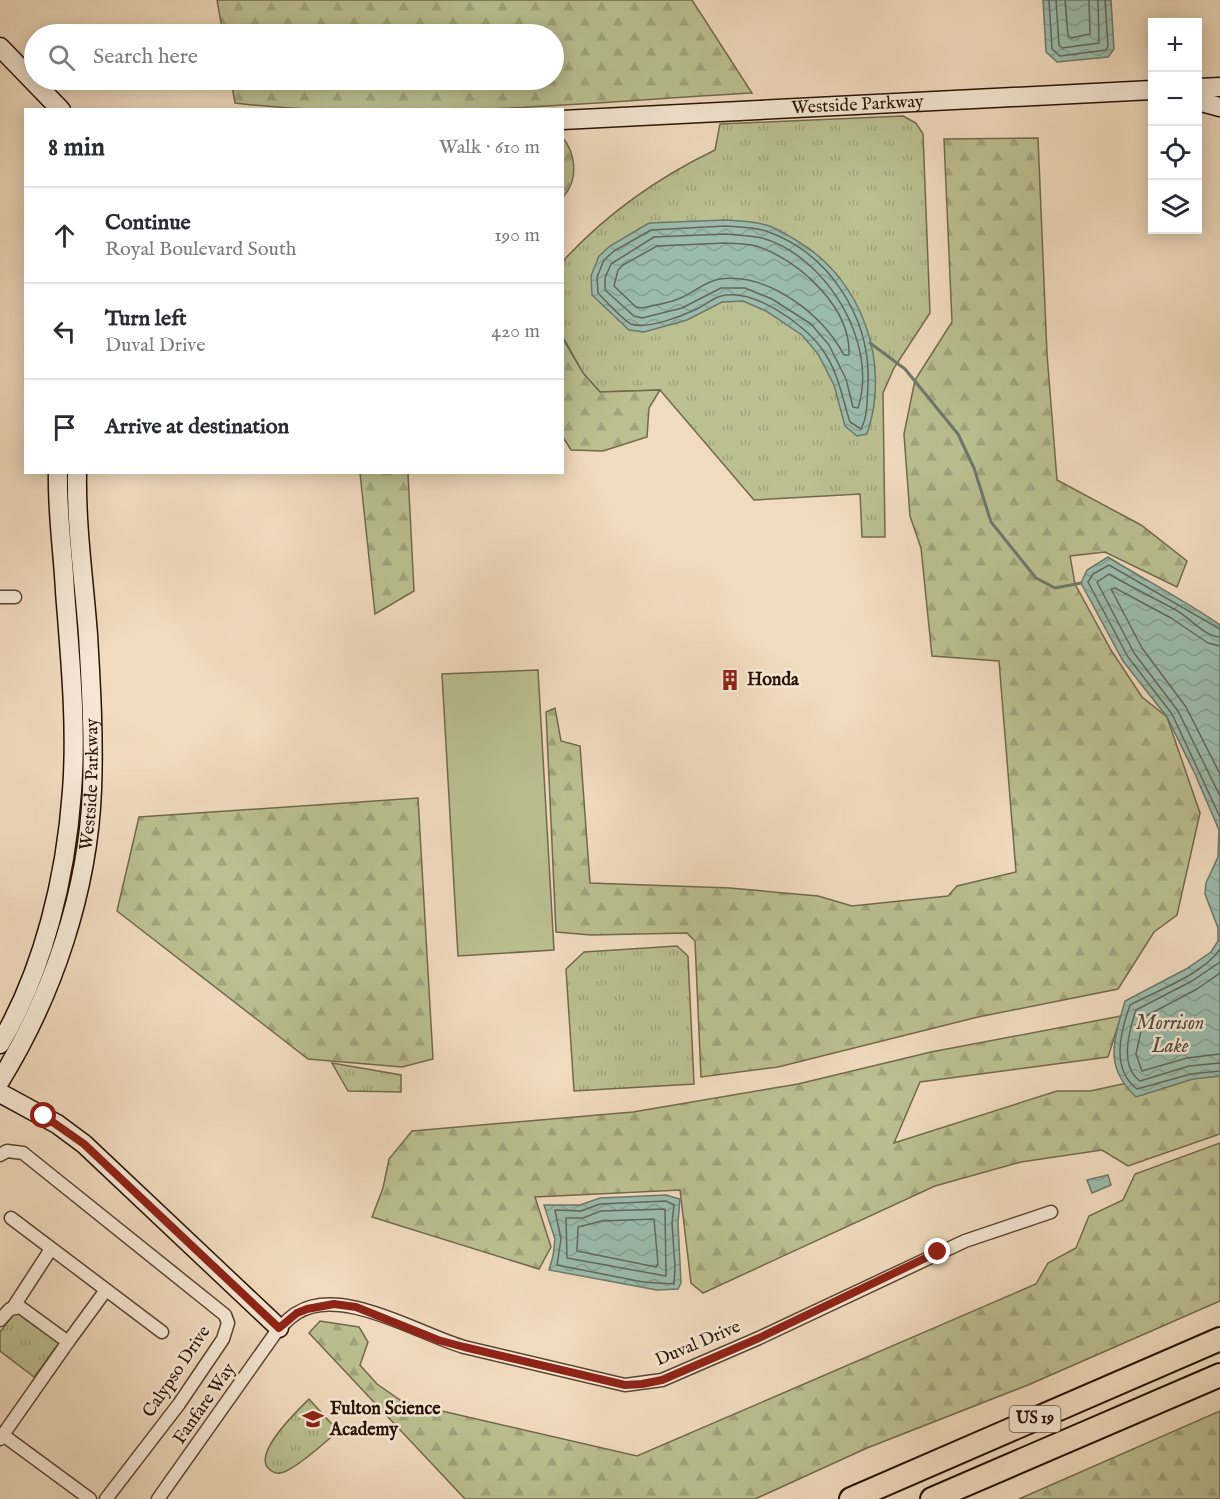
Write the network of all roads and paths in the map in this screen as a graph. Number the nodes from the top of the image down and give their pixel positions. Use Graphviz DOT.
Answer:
graph roads {
  1 [pos="0,47"];
  2 [pos="24,72"];
  3 [pos="1220,87"];
  4 [pos="1202,88"];
  5 [pos="42,90"];
  6 [pos="1148,91"];
  7 [pos="1202,102"];
  8 [pos="1220,107"];
  9 [pos="59,108"];
  10 [pos="564,120"];
  11 [pos="57,474"];
  12 [pos="77,474"];
  13 [pos="0,597"];
  14 [pos="15,597"];
  15 [pos="30,977"];
  16 [pos="0,1021"];
  17 [pos="0,1044"];
  18 [pos="0,1081"];
  19 [pos="0,1093"];
  20 [pos="0,1155"];
  21 [pos="1051,1212"];
  22 [pos="11,1218"];
  23 [pos="51,1249"];
  24 [pos="106,1290"];
  25 [pos="14,1306"];
  26 [pos="0,1320"];
  27 [pos="279,1328"];
  28 [pos="162,1332"];
  29 [pos="1220,1339"];
  30 [pos="68,1342"];
  31 [pos="1220,1375"];
  32 [pos="2,1437"];
  33 [pos="90,1499"];
  34 [pos="106,1499"];
  35 [pos="158,1499"];
  36 [pos="851,1499"];
  37 [pos="932,1499"];
  1 -- 2 [label="main road"];
  3 -- 4 [label="main road"];
  5 -- 9 [label="main road"];
  6 -- 10 [label="main road, Westside Parkway"];
  7 -- 8 [label="main road"];
  11 -- 15 [label="main road, Westside Parkway"];
  12 -- 18 [label="main road, Westside Parkway"];
  13 -- 14 [label="street"];
  15 -- 16 [label="main road"];
  15 -- 17 [label="main road, Westside Parkway"];
  19 -- 27 [label="main road"];
  20 -- 34 [label="street, Calypso Drive"];
  21 -- 27 [label="street, Duval Drive"];
  22 -- 23 [label="street"];
  23 -- 24 [label="street"];
  23 -- 25 [label="street"];
  24 -- 28 [label="street"];
  24 -- 30 [label="street"];
  25 -- 26 [label="street"];
  25 -- 30 [label="street"];
  27 -- 35 [label="street, Fanfare Way"];
  29 -- 36 [label="highway, US 19"];
  30 -- 32 [label="street"];
  31 -- 37 [label="highway, US 19"];
  32 -- 33 [label="street"];
}
